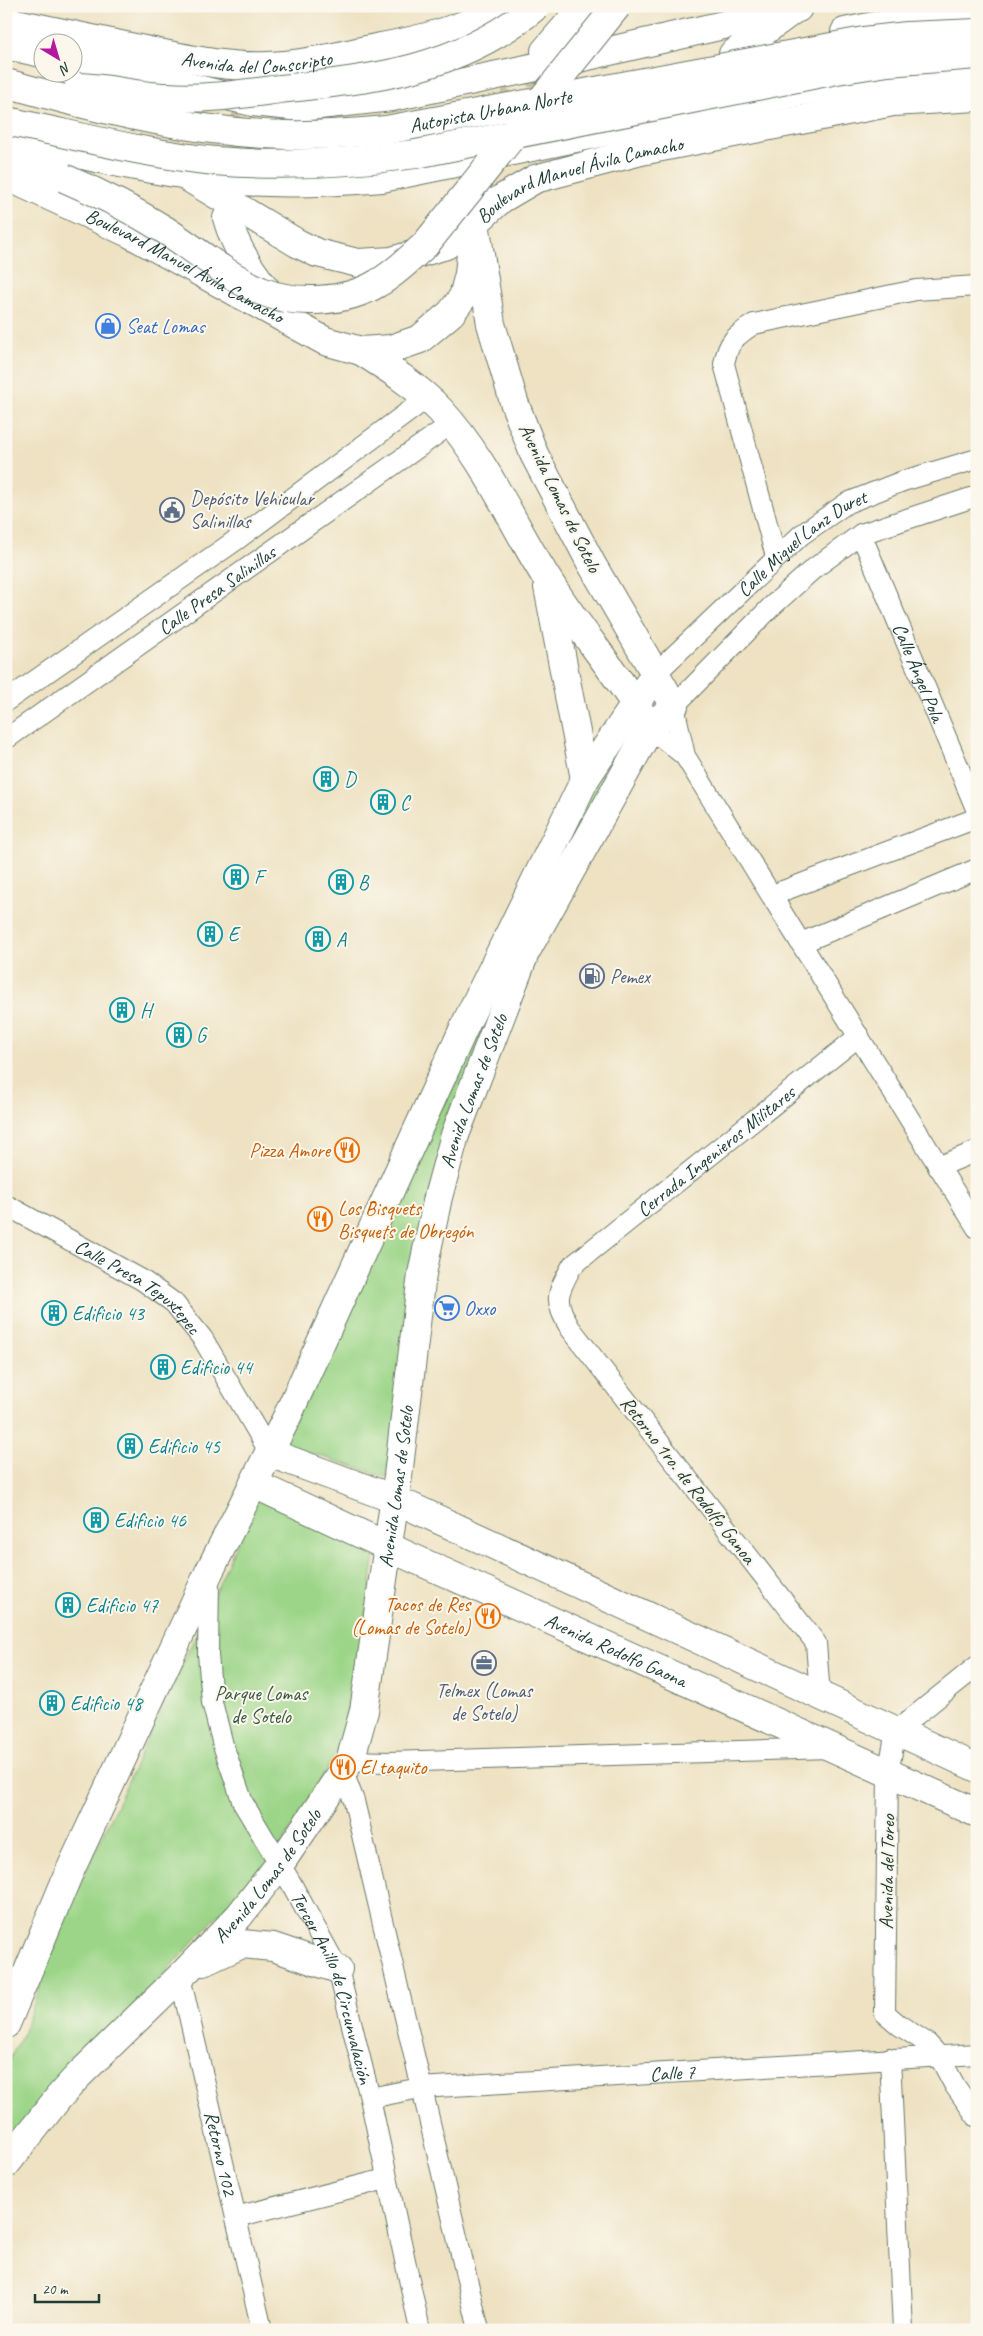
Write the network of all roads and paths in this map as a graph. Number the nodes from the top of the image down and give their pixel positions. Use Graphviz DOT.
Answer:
graph roads {
  1 [pos="502,6"];
  2 [pos="536,6"];
  3 [pos="584,6"];
  4 [pos="618,6"];
  5 [pos="801,7"];
  6 [pos="977,16"];
  7 [pos="6,21"];
  8 [pos="969,31"];
  9 [pos="6,45"];
  10 [pos="32,51"];
  11 [pos="546,51"];
  12 [pos="733,54"];
  13 [pos="977,55"];
  14 [pos="82,61"];
  15 [pos="309,62"];
  16 [pos="977,72"];
  17 [pos="6,78"];
  18 [pos="280,78"];
  19 [pos="6,85"];
  20 [pos="977,97"];
  21 [pos="6,121"];
  22 [pos="6,138"];
  23 [pos="6,159"];
  24 [pos="182,174"];
  25 [pos="6,176"];
  26 [pos="477,191"];
  27 [pos="226,218"];
  28 [pos="475,223"];
  29 [pos="977,286"];
  30 [pos="294,325"];
  31 [pos="361,351"];
  32 [pos="426,398"];
  33 [pos="451,424"];
  34 [pos="977,459"];
  35 [pos="977,496"];
  36 [pos="860,534"];
  37 [pos="776,558"];
  38 [pos="546,578"];
  39 [pos="656,672"];
  40 [pos="6,701"];
  41 [pos="636,704"];
  42 [pos="674,706"];
  43 [pos="650,728"];
  44 [pos="6,739"];
  45 [pos="685,756"];
  46 [pos="585,779"];
  47 [pos="977,811"];
  48 [pos="977,818"];
  49 [pos="977,870"];
  50 [pos="772,896"];
  51 [pos="801,943"];
  52 [pos="859,1036"];
  53 [pos="977,1151"];
  54 [pos="938,1167"];
  55 [pos="6,1204"];
  56 [pos="977,1228"];
  57 [pos="572,1266"];
  58 [pos="270,1453"];
  59 [pos="254,1484"];
  60 [pos="394,1499"];
  61 [pos="387,1547"];
  62 [pos="209,1572"];
  63 [pos="977,1666"];
  64 [pos="820,1696"];
  65 [pos="896,1731"];
  66 [pos="834,1748"];
  67 [pos="346,1766"];
  68 [pos="977,1768"];
  69 [pos="888,1772"];
  70 [pos="977,1813"];
  71 [pos="280,1864"];
  72 [pos="338,1969"];
  73 [pos="183,1974"];
  74 [pos="6,2024"];
  75 [pos="977,2054"];
  76 [pos="940,2056"];
  77 [pos="890,2058"];
  78 [pos="420,2088"];
  79 [pos="370,2098"];
  80 [pos="977,2117"];
  81 [pos="6,2164"];
  82 [pos="386,2179"];
  83 [pos="236,2217"];
  84 [pos="262,2330"];
  85 [pos="420,2330"];
  86 [pos="479,2330"];
  87 [pos="903,2330"];
  1 -- 15 [label="main road, Avenida del Conscripto"];
  2 -- 17 [label="main road, bridge"];
  3 -- 11 [label="main road"];
  4 -- 23 [label="main road, bridge"];
  5 -- 12 [label="main road"];
  5 -- 14 [label="main road"];
  6 -- 12 [label="main road"];
  7 -- 15 [label="main road, Avenida del Conscripto"];
  8 -- 19 [label="main road, Autopista Urbana Norte, bridge"];
  9 -- 10 [label="main road"];
  12 -- 19 [label="main road"];
  13 -- 21 [label="main road, Autopista Urbana Norte, bridge"];
  15 -- 18 [label="main road"];
  16 -- 24 [label="main road, Boulevard Manuel Ávila Camacho"];
  20 -- 28 [label="main road, Boulevard Manuel Ávila Camacho"];
  22 -- 24 [label="main road, Boulevard Manuel Ávila Camacho"];
  24 -- 28 [label="main road"];
  25 -- 30 [label="main road, Boulevard Manuel Ávila Camacho"];
  26 -- 28 [label="main road"];
  27 -- 30 [label="main road"];
  28 -- 31 [label="main road, Boulevard Manuel Ávila Camacho"];
  28 -- 39 [label="main road, Avenida Lomas de Sotelo"];
  29 -- 37 [label="street"];
  30 -- 31 [label="main road, Boulevard Manuel Ávila Camacho"];
  31 -- 32 [label="main road"];
  32 -- 33 [label="main road"];
  32 -- 40 [label="street, Calle Presa Salinillas"];
  33 -- 38 [label="main road"];
  33 -- 44 [label="street, Calle Presa Salinillas"];
  34 -- 37 [label="street, Calle Miguel Lanz Duret"];
  35 -- 36 [label="street, Calle Miguel Lanz Duret"];
  36 -- 42 [label="street, Calle Miguel Lanz Duret"];
  36 -- 47 [label="street, Calle Ángel Pola"];
  37 -- 39 [label="street, Calle Miguel Lanz Duret"];
  38 -- 41 [label="main road"];
  38 -- 46 [label="main road"];
  39 -- 41 [label="main road, Avenida Lomas de Sotelo"];
  39 -- 42 [label="main road, Avenida Lomas de Sotelo"];
  41 -- 43 [label="main road"];
  41 -- 46 [label="main road, Avenida Lomas de Sotelo"];
  42 -- 43 [label="main road, Avenida Lomas de Sotelo"];
  42 -- 45 [label="street"];
  43 -- 45 [label="street"];
  43 -- 60 [label="main road, Avenida Lomas de Sotelo"];
  45 -- 50 [label="street"];
  46 -- 58 [label="main road, Avenida Lomas de Sotelo"];
  48 -- 50 [label="street"];
  49 -- 51 [label="street"];
  50 -- 51 [label="street"];
  51 -- 52 [label="street"];
  52 -- 54 [label="street"];
  52 -- 57 [label="street, Cerrada Ingenieros Militares"];
  53 -- 54 [label="street"];
  54 -- 56 [label="street"];
  55 -- 58 [label="street, Calle Presa Tepuxtepec"];
  57 -- 64 [label="street, Retorno 1ro. de Rodolfo Ganoa"];
  58 -- 59 [label="main road, Avenida Lomas de Sotelo"];
  58 -- 60 [label="main road"];
  59 -- 61 [label="main road, Avenida Rodolfo Gaona"];
  59 -- 62 [label="main road, Avenida Lomas de Sotelo"];
  60 -- 61 [label="main road, Avenida Lomas de Sotelo"];
  60 -- 64 [label="main road"];
  61 -- 66 [label="main road, Avenida Rodolfo Gaona"];
  61 -- 67 [label="main road, Avenida Lomas de Sotelo"];
  62 -- 71 [label="street, Tercer Anillo de Circunvalación"];
  62 -- 74 [label="main road, Avenida Lomas de Sotelo"];
  63 -- 65 [label="street"];
  64 -- 65 [label="main road"];
  65 -- 68 [label="main road"];
  65 -- 69 [label="street, Avenida del Toreo"];
  66 -- 67 [label="street"];
  66 -- 69 [label="main road, Avenida Rodolfo Gaona"];
  67 -- 71 [label="main road, Avenida Lomas de Sotelo"];
  67 -- 78 [label="street"];
  69 -- 70 [label="main road, Avenida Rodolfo Gaona"];
  69 -- 76 [label="street, Avenida del Toreo"];
  71 -- 72 [label="street, Tercer Anillo de Circunvalación"];
  71 -- 73 [label="main road, Avenida Lomas de Sotelo"];
  72 -- 73 [label="main road"];
  72 -- 79 [label="street, Tercer Anillo de Circunvalación"];
  73 -- 81 [label="main road, Avenida Lomas de Sotelo"];
  73 -- 83 [label="street, Retorno 102"];
  75 -- 76 [label="street, Calle 7"];
  76 -- 77 [label="street, Calle 7"];
  76 -- 80 [label="street"];
  77 -- 78 [label="street, Calle 7"];
  77 -- 87 [label="street"];
  78 -- 79 [label="street, Calle 7"];
  78 -- 86 [label="street"];
  79 -- 82 [label="street, Tercer Anillo de Circunvalación"];
  82 -- 83 [label="street"];
  82 -- 85 [label="street, Tercer Anillo de Circunvalación"];
  83 -- 84 [label="street, Retorno 102"];
}
